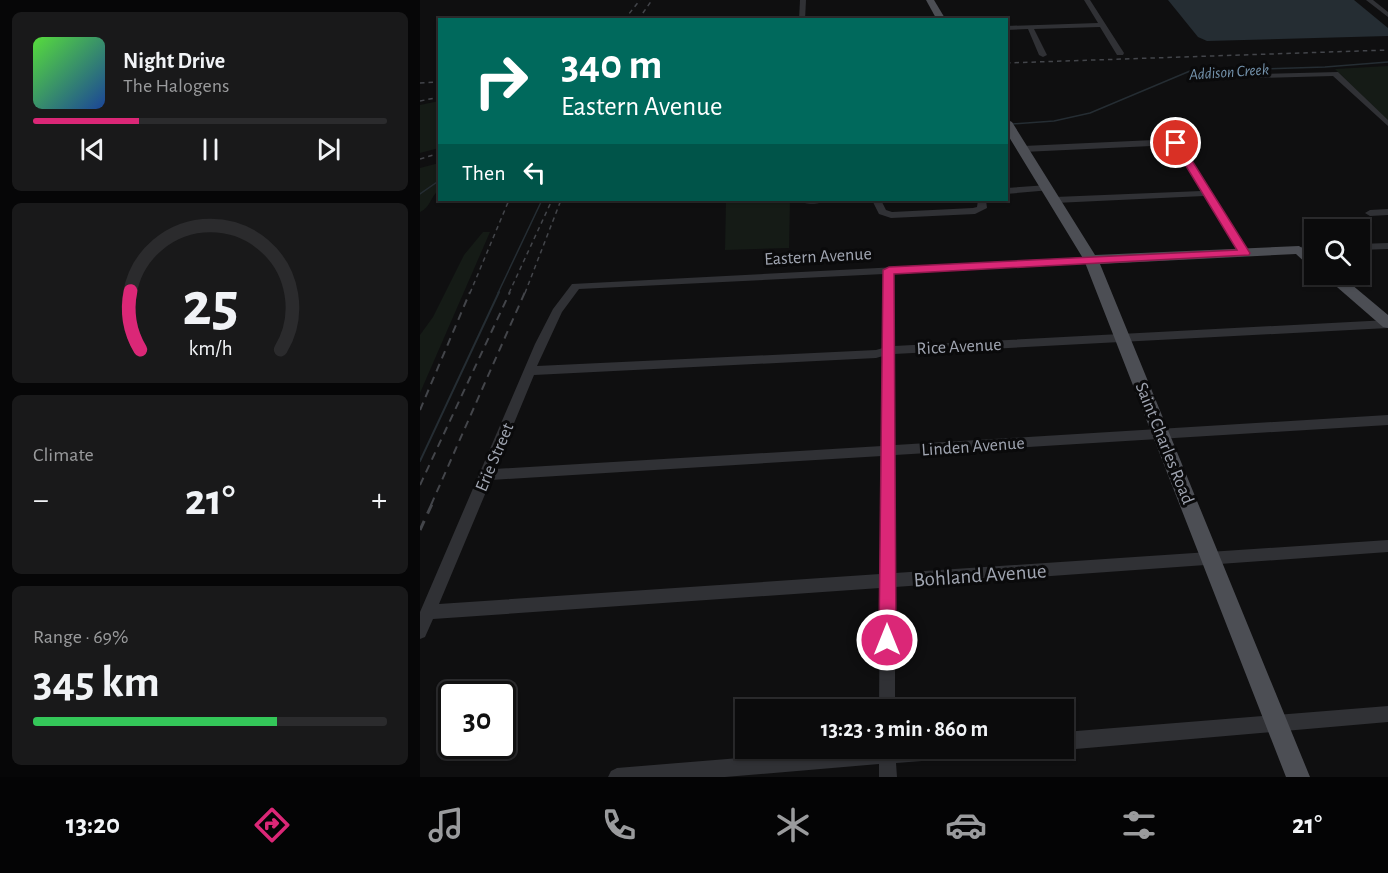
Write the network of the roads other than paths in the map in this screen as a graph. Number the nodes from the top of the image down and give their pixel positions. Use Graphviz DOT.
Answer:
graph roads {
  1 [pos="803,0"];
  2 [pos="930,0"];
  3 [pos="1087,0"];
  4 [pos="1369,0"];
  5 [pos="1383,5"];
  6 [pos="1388,15"];
  7 [pos="802,18"];
  8 [pos="941,18"];
  9 [pos="1103,25"];
  10 [pos="1030,27"];
  11 [pos="1008,28"];
  12 [pos="1119,53"];
  13 [pos="1043,55"];
  14 [pos="1257,76"];
  15 [pos="1388,124"];
  16 [pos="1008,125"];
  17 [pos="1023,149"];
  18 [pos="1008,191"];
  19 [pos="1207,193"];
  20 [pos="1052,194"];
  21 [pos="877,201"];
  22 [pos="982,201"];
  23 [pos="1388,212"];
  24 [pos="1370,213"];
  25 [pos="1388,246"];
  26 [pos="1370,247"];
  27 [pos="1299,250"];
  28 [pos="1304,250"];
  29 [pos="1245,253"];
  30 [pos="1304,254"];
  31 [pos="1091,260"];
  32 [pos="889,270"];
  33 [pos="1342,285"];
  34 [pos="576,286"];
  35 [pos="1388,324"];
  36 [pos="1123,337"];
  37 [pos="889,350"];
  38 [pos="530,371"];
  39 [pos="1388,420"];
  40 [pos="1161,434"];
  41 [pos="887,452"];
  42 [pos="486,475"];
  43 [pos="1388,546"];
  44 [pos="1212,558"];
  45 [pos="888,581"];
  46 [pos="428,612"];
  47 [pos="420,632"];
  48 [pos="887,699"];
  49 [pos="1388,714"];
  50 [pos="1276,722"];
  51 [pos="1074,740"];
  52 [pos="811,759"];
  53 [pos="887,759"];
  54 [pos="617,777"];
  55 [pos="888,777"];
  56 [pos="1298,777"];
  1 -- 7 [label="street"];
  2 -- 8 [label="main road"];
  3 -- 9 [label="street"];
  4 -- 5 [label="street"];
  5 -- 6 [label="street"];
  9 -- 10 [label="street"];
  9 -- 12 [label="street"];
  10 -- 11 [label="street"];
  10 -- 13 [label="street"];
  14 -- 15 [label="street"];
  16 -- 17 [label="main road, Saint Charles Road"];
  17 -- 19 [label="street"];
  17 -- 20 [label="main road, Saint Charles Road"];
  18 -- 20 [label="street"];
  19 -- 20 [label="street"];
  19 -- 29 [label="street"];
  20 -- 31 [label="main road, Saint Charles Road"];
  21 -- 22 [label="street"];
  23 -- 24 [label="street"];
  25 -- 26 [label="street"];
  27 -- 28 [label="street, Eastern Avenue"];
  27 -- 29 [label="main road, Eastern Avenue"];
  27 -- 30 [label="main road"];
  29 -- 31 [label="main road, Eastern Avenue"];
  31 -- 32 [label="street, Eastern Avenue"];
  31 -- 36 [label="main road, Saint Charles Road"];
  32 -- 34 [label="street, Eastern Avenue"];
  32 -- 37 [label="street"];
  33 -- 35 [label="main road"];
  34 -- 38 [label="street, Erie Street"];
  35 -- 36 [label="street, Rice Avenue"];
  36 -- 37 [label="street, Rice Avenue"];
  36 -- 40 [label="main road, Saint Charles Road"];
  37 -- 38 [label="street, Rice Avenue"];
  37 -- 41 [label="street"];
  38 -- 42 [label="street, Erie Street"];
  39 -- 40 [label="street, Linden Avenue"];
  40 -- 41 [label="street, Linden Avenue"];
  40 -- 44 [label="main road, Saint Charles Road"];
  41 -- 42 [label="street, Linden Avenue"];
  41 -- 45 [label="street"];
  42 -- 46 [label="street, Erie Street"];
  43 -- 44 [label="street, Bohland Avenue"];
  44 -- 45 [label="street, Bohland Avenue"];
  44 -- 50 [label="main road, Saint Charles Road"];
  45 -- 46 [label="street, Bohland Avenue"];
  45 -- 48 [label="street"];
  46 -- 47 [label="street, Erie Street"];
  49 -- 50 [label="street"];
  50 -- 51 [label="street"];
  50 -- 56 [label="main road, Saint Charles Road"];
  52 -- 54 [label="street"];
  53 -- 55 [label="street"];
}
